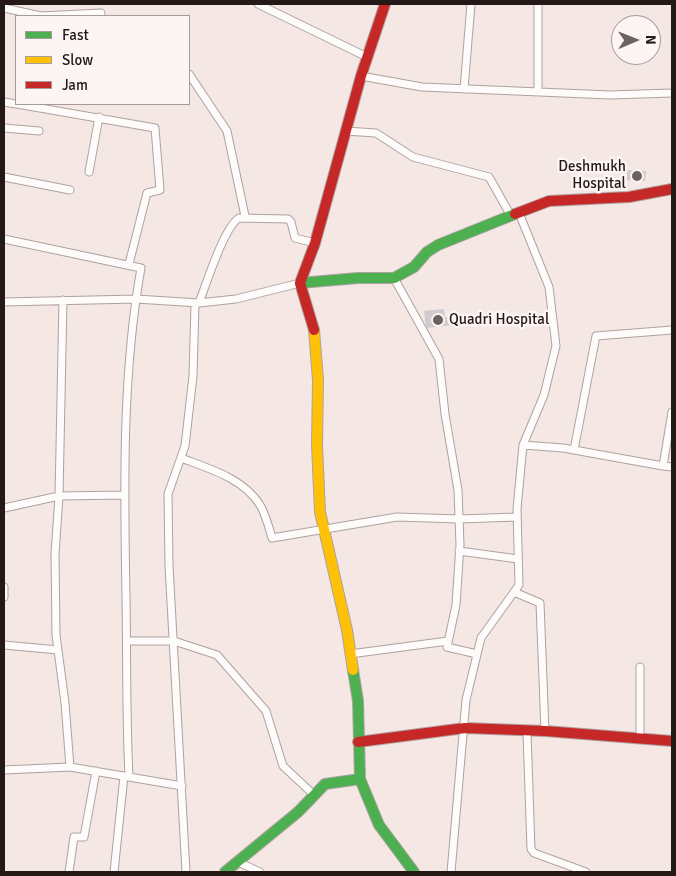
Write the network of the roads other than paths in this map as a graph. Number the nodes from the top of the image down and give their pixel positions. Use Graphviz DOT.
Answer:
graph roads {
  1 [pos="258,4"];
  2 [pos="385,4"];
  3 [pos="471,4"];
  4 [pos="538,4"];
  5 [pos="4,8"];
  6 [pos="100,13"];
  7 [pos="36,15"];
  8 [pos="61,15"];
  9 [pos="367,57"];
  10 [pos="190,76"];
  11 [pos="360,76"];
  12 [pos="464,89"];
  13 [pos="538,92"];
  14 [pos="672,93"];
  15 [pos="23,105"];
  16 [pos="99,117"];
  17 [pos="4,128"];
  18 [pos="39,131"];
  19 [pos="345,131"];
  20 [pos="89,172"];
  21 [pos="4,177"];
  22 [pos="672,189"];
  23 [pos="70,190"];
  24 [pos="515,215"];
  25 [pos="246,216"];
  26 [pos="4,239"];
  27 [pos="315,243"];
  28 [pos="129,264"];
  29 [pos="394,278"];
  30 [pos="300,283"];
  31 [pos="136,299"];
  32 [pos="63,300"];
  33 [pos="4,302"];
  34 [pos="197,303"];
  35 [pos="672,330"];
  36 [pos="672,415"];
  37 [pos="523,445"];
  38 [pos="574,450"];
  39 [pos="181,458"];
  40 [pos="663,466"];
  41 [pos="672,467"];
  42 [pos="125,495"];
  43 [pos="59,496"];
  44 [pos="4,508"];
  45 [pos="517,517"];
  46 [pos="459,519"];
  47 [pos="324,528"];
  48 [pos="459,550"];
  49 [pos="518,559"];
  50 [pos="4,587"];
  51 [pos="514,592"];
  52 [pos="4,598"];
  53 [pos="127,641"];
  54 [pos="174,641"];
  55 [pos="448,641"];
  56 [pos="4,645"];
  57 [pos="58,650"];
  58 [pos="350,654"];
  59 [pos="477,654"];
  60 [pos="640,667"];
  61 [pos="465,728"];
  62 [pos="545,731"];
  63 [pos="528,732"];
  64 [pos="640,739"];
  65 [pos="672,741"];
  66 [pos="358,742"];
  67 [pos="70,767"];
  68 [pos="4,770"];
  69 [pos="96,771"];
  70 [pos="126,777"];
  71 [pos="360,779"];
  72 [pos="182,786"];
  73 [pos="313,794"];
  74 [pos="238,862"];
  75 [pos="69,872"];
  76 [pos="114,872"];
  77 [pos="186,872"];
  78 [pos="225,872"];
  79 [pos="260,872"];
  80 [pos="414,872"];
  81 [pos="451,872"];
  82 [pos="586,872"];
  1 -- 9 [label="street"];
  2 -- 9 [label="main road"];
  3 -- 12 [label="street"];
  4 -- 13 [label="street"];
  5 -- 7 [label="street"];
  6 -- 8 [label="street"];
  9 -- 11 [label="main road"];
  10 -- 25 [label="street"];
  11 -- 12 [label="street"];
  11 -- 19 [label="main road"];
  12 -- 13 [label="street"];
  13 -- 14 [label="street"];
  15 -- 16 [label="street"];
  16 -- 20 [label="street"];
  16 -- 28 [label="street"];
  17 -- 18 [label="street"];
  19 -- 24 [label="street"];
  19 -- 27 [label="main road"];
  21 -- 23 [label="street"];
  22 -- 24 [label="main road"];
  24 -- 29 [label="main road"];
  24 -- 37 [label="street"];
  25 -- 27 [label="street"];
  25 -- 34 [label="street"];
  26 -- 28 [label="street"];
  27 -- 30 [label="main road"];
  28 -- 31 [label="street"];
  29 -- 30 [label="main road"];
  29 -- 46 [label="street"];
  30 -- 34 [label="street"];
  30 -- 47 [label="main road"];
  31 -- 32 [label="street"];
  31 -- 34 [label="street"];
  31 -- 42 [label="street"];
  32 -- 33 [label="street"];
  32 -- 43 [label="street"];
  34 -- 39 [label="street"];
  35 -- 38 [label="street"];
  36 -- 40 [label="street"];
  37 -- 38 [label="street"];
  37 -- 45 [label="street"];
  38 -- 40 [label="street"];
  39 -- 47 [label="street"];
  39 -- 54 [label="street"];
  40 -- 41 [label="street"];
  42 -- 43 [label="street"];
  42 -- 53 [label="street"];
  43 -- 44 [label="street"];
  43 -- 57 [label="street"];
  45 -- 46 [label="street"];
  45 -- 49 [label="street"];
  46 -- 47 [label="street"];
  46 -- 48 [label="street"];
  47 -- 58 [label="main road"];
  48 -- 49 [label="street"];
  48 -- 55 [label="street"];
  49 -- 51 [label="street"];
  50 -- 52 [label="street"];
  51 -- 59 [label="street"];
  51 -- 62 [label="street"];
  53 -- 54 [label="street"];
  53 -- 70 [label="street"];
  54 -- 72 [label="street"];
  54 -- 73 [label="street"];
  55 -- 58 [label="street"];
  55 -- 59 [label="street"];
  56 -- 57 [label="street"];
  57 -- 67 [label="street"];
  58 -- 66 [label="main road"];
  59 -- 61 [label="street"];
  60 -- 64 [label="street"];
  61 -- 63 [label="main road"];
  61 -- 66 [label="main road"];
  61 -- 81 [label="street"];
  62 -- 63 [label="main road"];
  62 -- 64 [label="main road"];
  63 -- 82 [label="street"];
  64 -- 65 [label="main road"];
  66 -- 71 [label="main road"];
  67 -- 68 [label="street"];
  67 -- 69 [label="street"];
  69 -- 70 [label="street"];
  69 -- 75 [label="street"];
  70 -- 72 [label="street"];
  70 -- 76 [label="street"];
  71 -- 73 [label="main road"];
  71 -- 80 [label="main road"];
  72 -- 77 [label="street"];
  73 -- 74 [label="main road"];
  74 -- 78 [label="main road"];
  74 -- 79 [label="street"];
}
